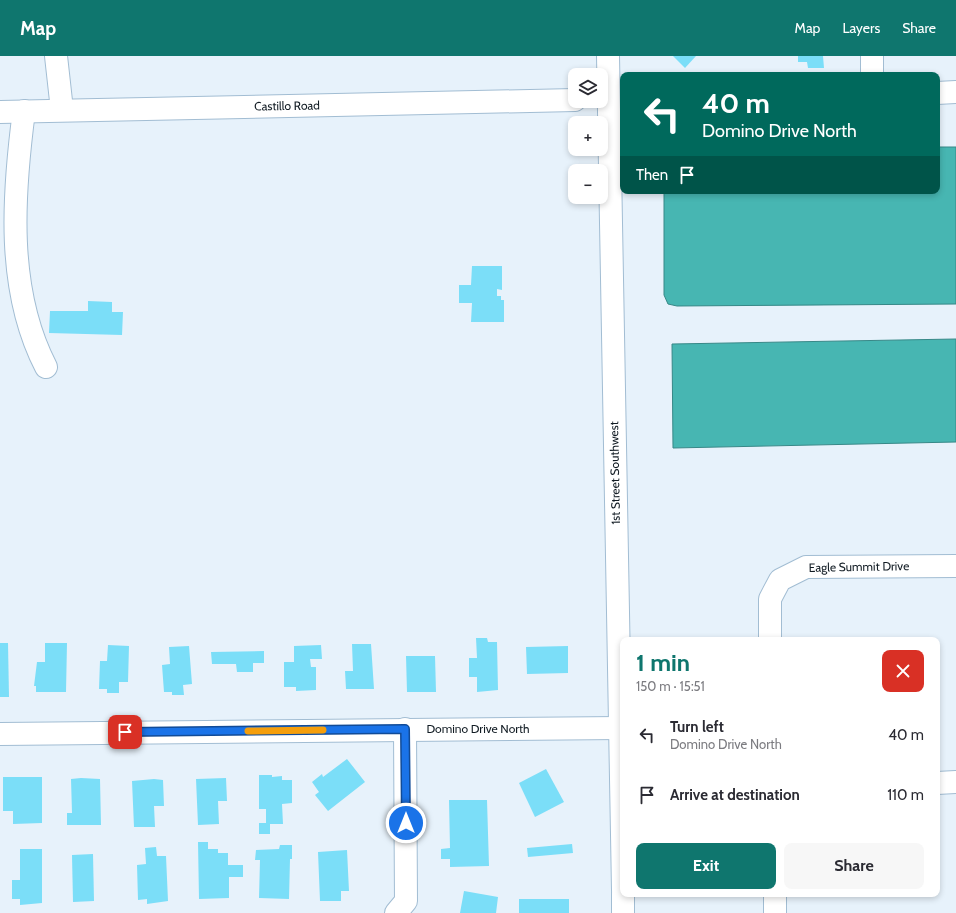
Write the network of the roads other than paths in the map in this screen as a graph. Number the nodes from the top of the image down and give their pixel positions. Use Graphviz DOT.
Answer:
graph roads {
  1 [pos="56,56"];
  2 [pos="608,56"];
  3 [pos="872,56"];
  4 [pos="872,72"];
  5 [pos="940,92"];
  6 [pos="956,92"];
  7 [pos="611,99"];
  8 [pos="568,100"];
  9 [pos="62,110"];
  10 [pos="24,111"];
  11 [pos="0,112"];
  12 [pos="46,367"];
  13 [pos="956,566"];
  14 [pos="770,637"];
  15 [pos="620,728"];
  16 [pos="405,729"];
  17 [pos="0,734"];
  18 [pos="956,782"];
  19 [pos="940,783"];
  20 [pos="623,897"];
  21 [pos="775,897"];
  22 [pos="396,913"];
  23 [pos="623,913"];
  24 [pos="775,913"];
  1 -- 9 [label="street"];
  2 -- 7 [label="street, 1st Street Southwest"];
  3 -- 4 [label="street"];
  5 -- 6 [label="street"];
  7 -- 15 [label="street, 1st Street Southwest"];
  8 -- 9 [label="street, Castillo Road"];
  9 -- 10 [label="street, Castillo Road"];
  10 -- 11 [label="street, Castillo Road"];
  10 -- 12 [label="street"];
  13 -- 14 [label="street, Eagle Summit Drive"];
  15 -- 16 [label="street, Domino Drive North"];
  16 -- 17 [label="street, Domino Drive North"];
  16 -- 22 [label="street"];
  18 -- 19 [label="street"];
  20 -- 23 [label="street"];
  21 -- 24 [label="street"];
}
